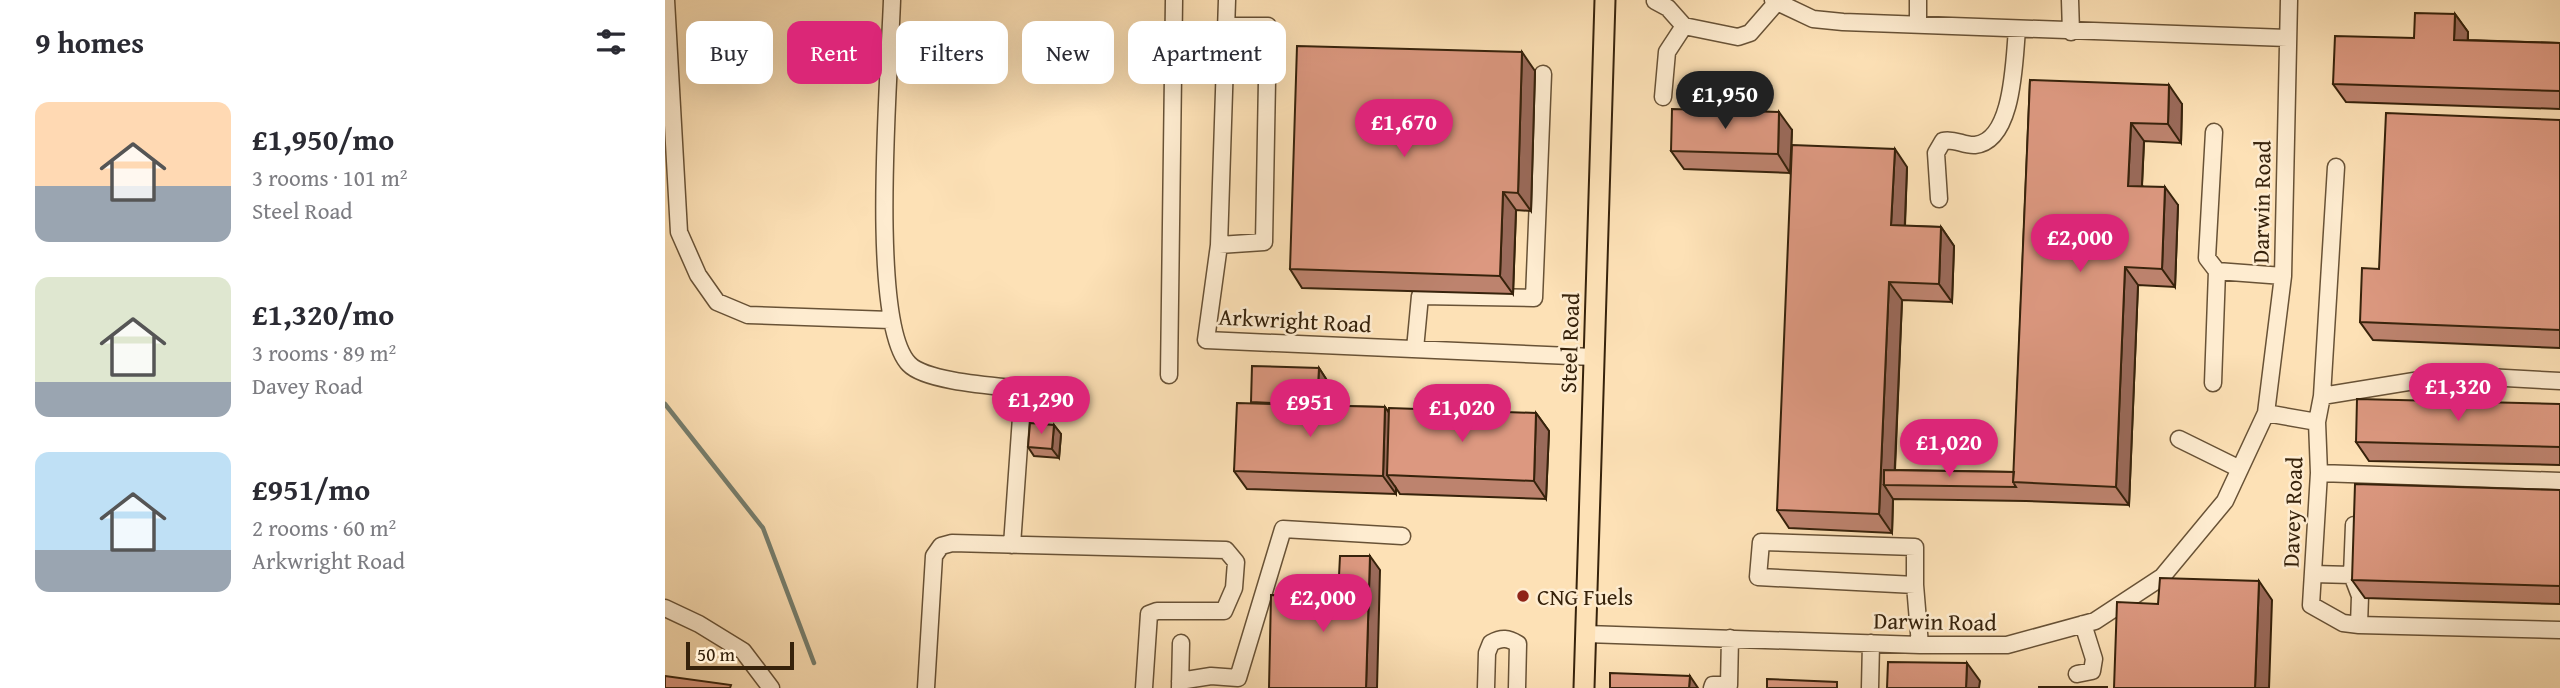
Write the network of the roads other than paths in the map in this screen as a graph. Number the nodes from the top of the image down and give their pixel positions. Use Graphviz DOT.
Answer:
graph roads {
  1 [pos="666,0"];
  2 [pos="892,0"];
  3 [pos="1174,0"];
  4 [pos="1227,0"];
  5 [pos="1605,0"];
  6 [pos="1918,0"];
  7 [pos="2070,0"];
  8 [pos="2289,0"];
  9 [pos="1655,1"];
  10 [pos="1775,1"];
  11 [pos="1227,21"];
  12 [pos="1918,25"];
  13 [pos="1684,26"];
  14 [pos="2011,30"];
  15 [pos="2071,32"];
  16 [pos="2287,38"];
  17 [pos="1543,74"];
  18 [pos="1225,84"];
  19 [pos="1267,84"];
  20 [pos="1663,97"];
  21 [pos="2214,132"];
  22 [pos="2336,167"];
  23 [pos="1939,199"];
  24 [pos="1219,245"];
  25 [pos="2217,271"];
  26 [pos="2283,276"];
  27 [pos="890,320"];
  28 [pos="1415,349"];
  29 [pos="1593,356"];
  30 [pos="1169,375"];
  31 [pos="2560,381"];
  32 [pos="2213,383"];
  33 [pos="2322,396"];
  34 [pos="2266,413"];
  35 [pos="2317,422"];
  36 [pos="2179,439"];
  37 [pos="2239,469"];
  38 [pos="2319,473"];
  39 [pos="2560,481"];
  40 [pos="2355,511"];
  41 [pos="1402,536"];
  42 [pos="1012,545"];
  43 [pos="2313,574"];
  44 [pos="2352,575"];
  45 [pos="1915,585"];
  46 [pos="665,608"];
  47 [pos="2083,624"];
  48 [pos="2359,625"];
  49 [pos="2560,630"];
  50 [pos="1586,634"];
  51 [pos="1730,638"];
  52 [pos="1181,643"];
  53 [pos="1871,643"];
  54 [pos="1920,645"];
  55 [pos="2077,674"];
  56 [pos="1180,685"];
  57 [pos="771,688"];
  58 [pos="926,688"];
  59 [pos="1144,688"];
  60 [pos="1486,688"];
  61 [pos="1517,688"];
  62 [pos="1584,688"];
  63 [pos="1712,688"];
  64 [pos="1870,688"];
  1 -- 27 [label="street"];
  2 -- 27 [label="street"];
  3 -- 30 [label="street"];
  4 -- 11 [label="street, Arkwright Road"];
  5 -- 29 [label="main road, Steel Road"];
  6 -- 12 [label="street"];
  7 -- 15 [label="street"];
  8 -- 16 [label="street, Darwin Road"];
  9 -- 13 [label="street"];
  10 -- 12 [label="street"];
  10 -- 13 [label="street"];
  12 -- 14 [label="street"];
  13 -- 20 [label="street"];
  14 -- 15 [label="street"];
  14 -- 23 [label="street"];
  15 -- 16 [label="street"];
  16 -- 26 [label="street, Darwin Road"];
  17 -- 28 [label="street"];
  18 -- 24 [label="street, Arkwright Road"];
  19 -- 24 [label="street"];
  21 -- 25 [label="street"];
  22 -- 33 [label="street, Davey Road"];
  24 -- 28 [label="street, Arkwright Road"];
  25 -- 26 [label="street"];
  25 -- 32 [label="street"];
  26 -- 34 [label="street, Darwin Road"];
  27 -- 42 [label="street"];
  28 -- 29 [label="street, Arkwright Road"];
  29 -- 50 [label="main road, Steel Road"];
  31 -- 33 [label="street"];
  33 -- 35 [label="street, Davey Road"];
  34 -- 35 [label="street"];
  34 -- 37 [label="street, Darwin Road"];
  35 -- 38 [label="street, Davey Road"];
  36 -- 37 [label="street"];
  37 -- 47 [label="street, Darwin Road"];
  38 -- 39 [label="street"];
  38 -- 43 [label="street, Davey Road"];
  40 -- 44 [label="street"];
  41 -- 56 [label="street"];
  42 -- 58 [label="street"];
  42 -- 59 [label="street"];
  43 -- 44 [label="street"];
  43 -- 48 [label="street, Davey Road"];
  44 -- 48 [label="street"];
  45 -- 45 [label="street"];
  45 -- 54 [label="street"];
  46 -- 57 [label="street"];
  47 -- 54 [label="street, Darwin Road"];
  47 -- 55 [label="street"];
  48 -- 49 [label="street"];
  50 -- 51 [label="street, Darwin Road"];
  50 -- 62 [label="main road, Steel Road"];
  51 -- 53 [label="street, Darwin Road"];
  51 -- 63 [label="street"];
  52 -- 56 [label="street"];
  53 -- 54 [label="street, Darwin Road"];
  53 -- 64 [label="street"];
  60 -- 61 [label="street"];
}
